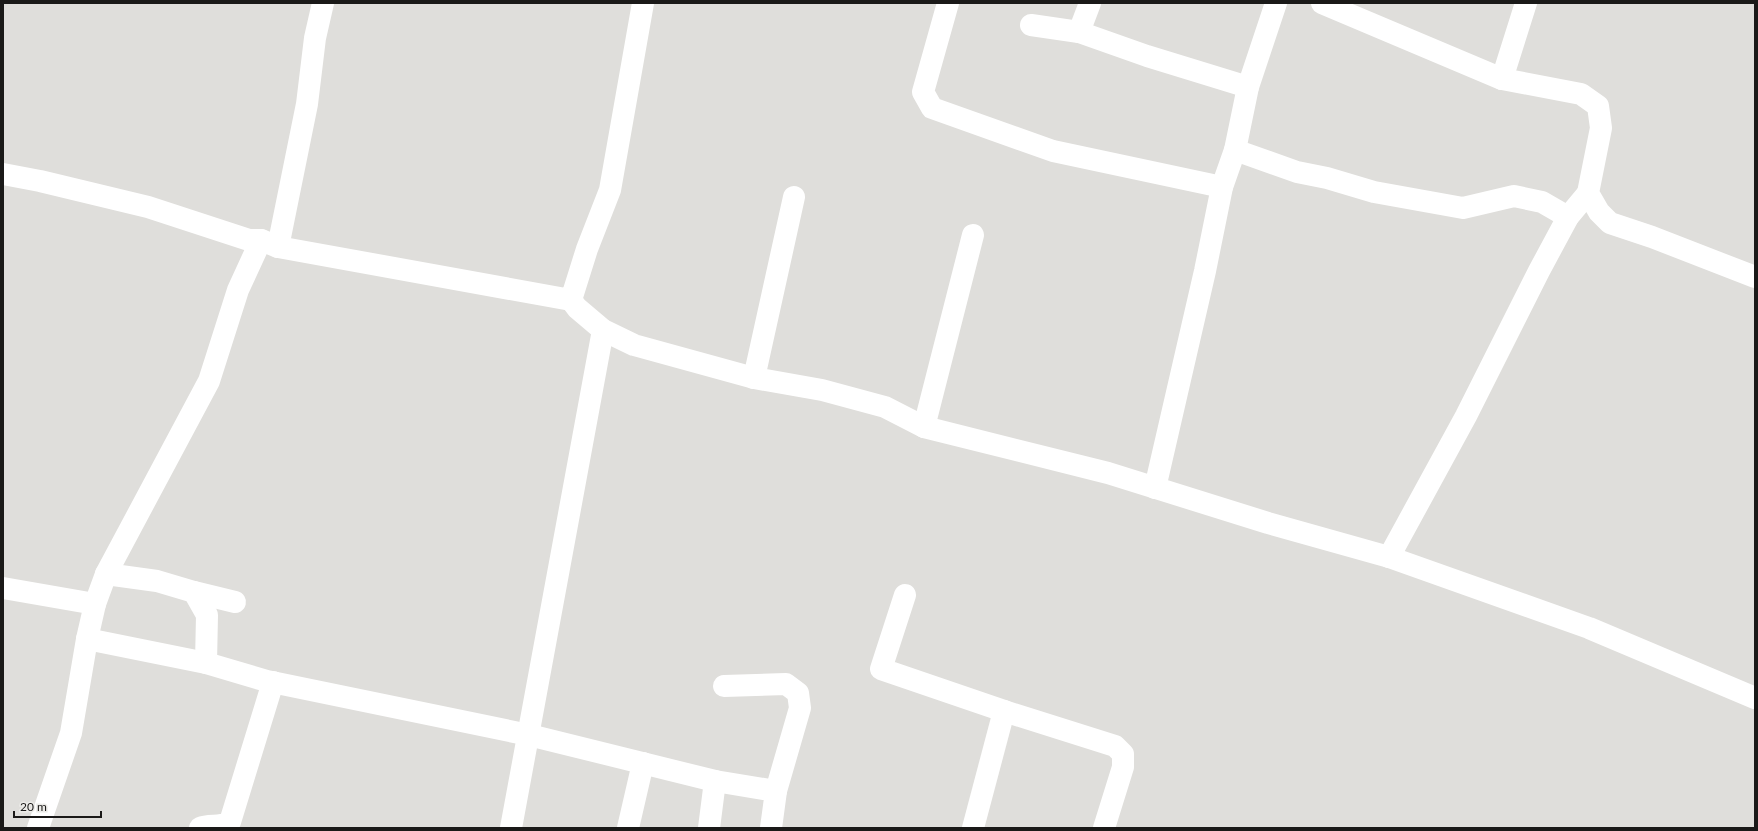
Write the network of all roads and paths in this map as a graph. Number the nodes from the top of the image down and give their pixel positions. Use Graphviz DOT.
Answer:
graph roads {
  1 [pos="322,3"];
  2 [pos="643,3"];
  3 [pos="948,3"];
  4 [pos="1090,3"];
  5 [pos="1276,3"];
  6 [pos="1322,3"];
  7 [pos="1526,3"];
  8 [pos="1352,9"];
  9 [pos="1031,25"];
  10 [pos="1080,32"];
  11 [pos="1502,79"];
  12 [pos="1248,87"];
  13 [pos="1235,150"];
  14 [pos="3,174"];
  15 [pos="1222,187"];
  16 [pos="1588,193"];
  17 [pos="794,197"];
  18 [pos="1568,217"];
  19 [pos="973,235"];
  20 [pos="270,243"];
  21 [pos="1755,277"];
  22 [pos="571,300"];
  23 [pos="602,330"];
  24 [pos="754,378"];
  25 [pos="924,427"];
  26 [pos="1155,488"];
  27 [pos="1389,557"];
  28 [pos="106,574"];
  29 [pos="3,588"];
  30 [pos="194,592"];
  31 [pos="905,595"];
  32 [pos="235,602"];
  33 [pos="95,604"];
  34 [pos="87,639"];
  35 [pos="206,663"];
  36 [pos="273,682"];
  37 [pos="724,686"];
  38 [pos="1755,698"];
  39 [pos="1004,711"];
  40 [pos="528,735"];
  41 [pos="643,763"];
  42 [pos="715,781"];
  43 [pos="776,792"];
  44 [pos="38,828"];
  45 [pos="200,828"];
  46 [pos="511,828"];
  47 [pos="628,828"];
  48 [pos="709,828"];
  49 [pos="771,828"];
  50 [pos="973,828"];
  51 [pos="1104,828"];
  1 -- 20 [label="street"];
  2 -- 22 [label="street"];
  3 -- 15 [label="street"];
  4 -- 10 [label="street"];
  5 -- 12 [label="street"];
  6 -- 8 [label="street"];
  7 -- 11 [label="street"];
  8 -- 11 [label="street"];
  9 -- 10 [label="street"];
  10 -- 12 [label="street"];
  11 -- 16 [label="street"];
  12 -- 13 [label="street"];
  13 -- 15 [label="street"];
  13 -- 18 [label="street"];
  14 -- 20 [label="street"];
  15 -- 26 [label="street"];
  16 -- 18 [label="street"];
  16 -- 21 [label="street"];
  17 -- 24 [label="street"];
  18 -- 27 [label="street"];
  19 -- 25 [label="street"];
  20 -- 22 [label="street"];
  20 -- 28 [label="street"];
  22 -- 23 [label="street"];
  23 -- 24 [label="street"];
  23 -- 40 [label="street"];
  24 -- 25 [label="street"];
  25 -- 26 [label="street"];
  26 -- 27 [label="street"];
  27 -- 38 [label="street"];
  28 -- 30 [label="street"];
  28 -- 33 [label="street"];
  29 -- 33 [label="street"];
  30 -- 32 [label="street"];
  30 -- 35 [label="street"];
  31 -- 39 [label="street"];
  33 -- 34 [label="street"];
  34 -- 35 [label="street"];
  34 -- 44 [label="street"];
  35 -- 36 [label="street"];
  36 -- 40 [label="street"];
  36 -- 45 [label="street"];
  37 -- 43 [label="street"];
  39 -- 50 [label="street"];
  39 -- 51 [label="street"];
  40 -- 41 [label="street"];
  40 -- 46 [label="street"];
  41 -- 42 [label="street"];
  41 -- 47 [label="street"];
  42 -- 43 [label="street"];
  42 -- 48 [label="street"];
  43 -- 49 [label="street"];
}
